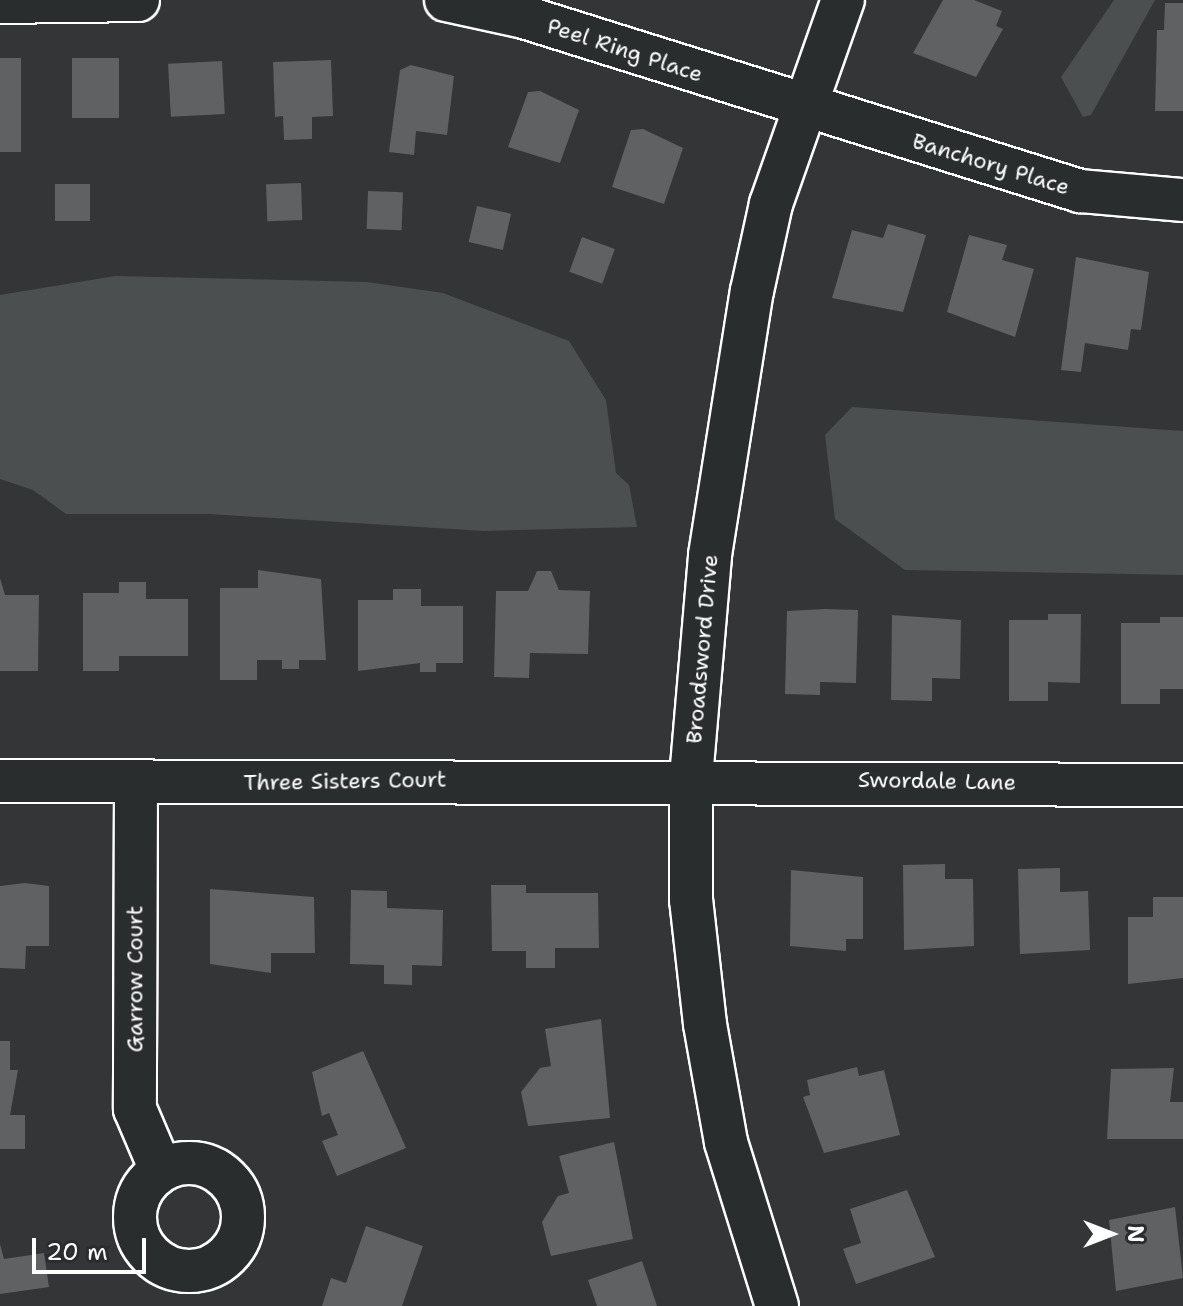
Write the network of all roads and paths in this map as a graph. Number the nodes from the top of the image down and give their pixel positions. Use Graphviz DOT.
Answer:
graph roads {
  1 [pos="138,0"];
  2 [pos="446,0"];
  3 [pos="843,0"];
  4 [pos="0,2"];
  5 [pos="802,107"];
  6 [pos="1183,200"];
  7 [pos="691,778"];
  8 [pos="0,781"];
  9 [pos="136,783"];
  10 [pos="1183,785"];
  11 [pos="161,1170"];
  12 [pos="777,1306"];
  1 -- 4 [label="street"];
  2 -- 5 [label="street, Peel Ring Place"];
  3 -- 5 [label="street, Broadsword Drive"];
  5 -- 6 [label="street, Banchory Place"];
  5 -- 7 [label="street, Broadsword Drive"];
  7 -- 9 [label="street, Three Sisters Court"];
  7 -- 10 [label="street, Swordale Lane"];
  7 -- 12 [label="street, Broadsword Drive"];
  8 -- 9 [label="street, Three Sisters Court"];
  9 -- 11 [label="street, Garrow Court"];
}
